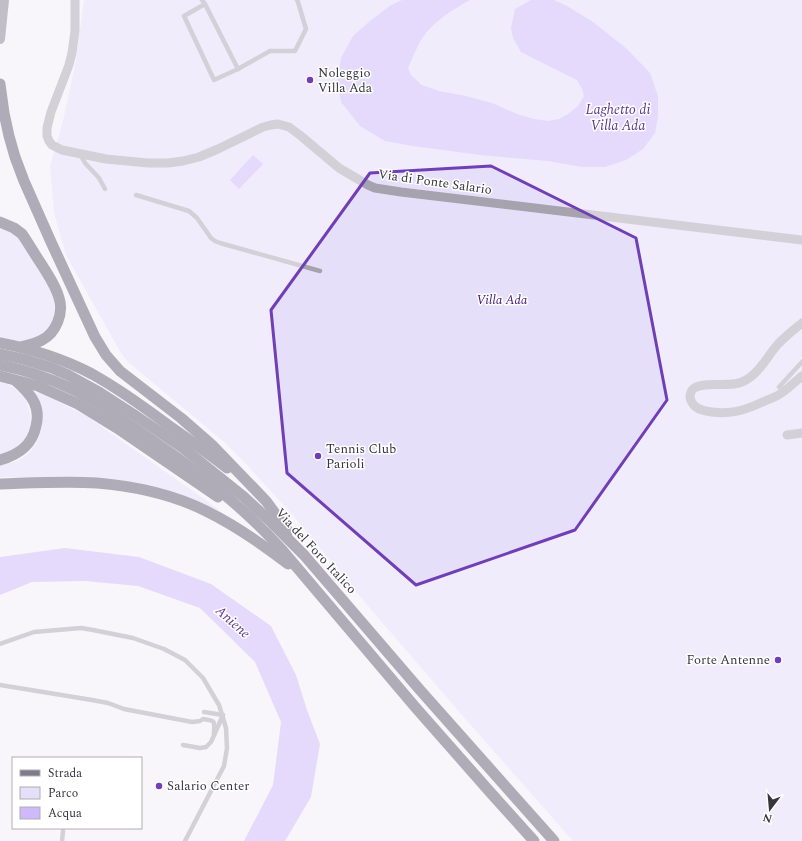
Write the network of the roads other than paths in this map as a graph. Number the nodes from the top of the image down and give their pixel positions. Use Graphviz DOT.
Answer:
graph roads {
  1 [pos="4,0"];
  2 [pos="75,0"];
  3 [pos="297,0"];
  4 [pos="204,2"];
  5 [pos="0,39"];
  6 [pos="238,69"];
  7 [pos="0,84"];
  8 [pos="80,154"];
  9 [pos="105,189"];
  10 [pos="136,195"];
  11 [pos="0,222"];
  12 [pos="802,240"];
  13 [pos="320,271"];
  14 [pos="802,323"];
  15 [pos="0,343"];
  16 [pos="21,347"];
  17 [pos="0,354"];
  18 [pos="802,362"];
  19 [pos="0,365"];
  20 [pos="0,376"];
  21 [pos="802,376"];
  22 [pos="14,379"];
  23 [pos="779,387"];
  24 [pos="802,432"];
  25 [pos="787,435"];
  26 [pos="0,460"];
  27 [pos="0,484"];
  28 [pos="257,492"];
  29 [pos="254,520"];
  30 [pos="304,555"];
  31 [pos="306,578"];
  32 [pos="0,644"];
  33 [pos="0,686"];
  34 [pos="204,712"];
  35 [pos="223,715"];
  36 [pos="214,735"];
  37 [pos="183,745"];
  38 [pos="64,831"];
  39 [pos="62,841"];
  40 [pos="185,841"];
  41 [pos="534,841"];
  42 [pos="554,841"];
  1 -- 5 [label="main road"];
  2 -- 8 [label="street, Via di Ponte Salario"];
  3 -- 6 [label="lane"];
  4 -- 6 [label="lane"];
  4 -- 6 [label="lane"];
  7 -- 28 [label="highway"];
  8 -- 9 [label="lane"];
  8 -- 12 [label="street, Via di Ponte Salario"];
  10 -- 13 [label="lane"];
  11 -- 16 [label="highway"];
  14 -- 21 [label="street"];
  15 -- 16 [label="highway"];
  16 -- 28 [label="highway"];
  17 -- 30 [label="highway, Via del Foro Italico"];
  18 -- 23 [label="lane"];
  19 -- 29 [label="highway, Via del Foro Italico"];
  20 -- 22 [label="highway"];
  22 -- 26 [label="highway"];
  22 -- 29 [label="highway"];
  24 -- 25 [label="street"];
  27 -- 31 [label="highway"];
  28 -- 30 [label="highway"];
  29 -- 31 [label="highway, Via del Foro Italico"];
  30 -- 42 [label="highway, Via del Foro Italico"];
  31 -- 41 [label="highway, Via del Foro Italico"];
  32 -- 35 [label="lane"];
  33 -- 36 [label="lane"];
  34 -- 35 [label="lane"];
  35 -- 36 [label="lane"];
  35 -- 40 [label="lane"];
  36 -- 37 [label="lane"];
  38 -- 39 [label="lane"];
}
